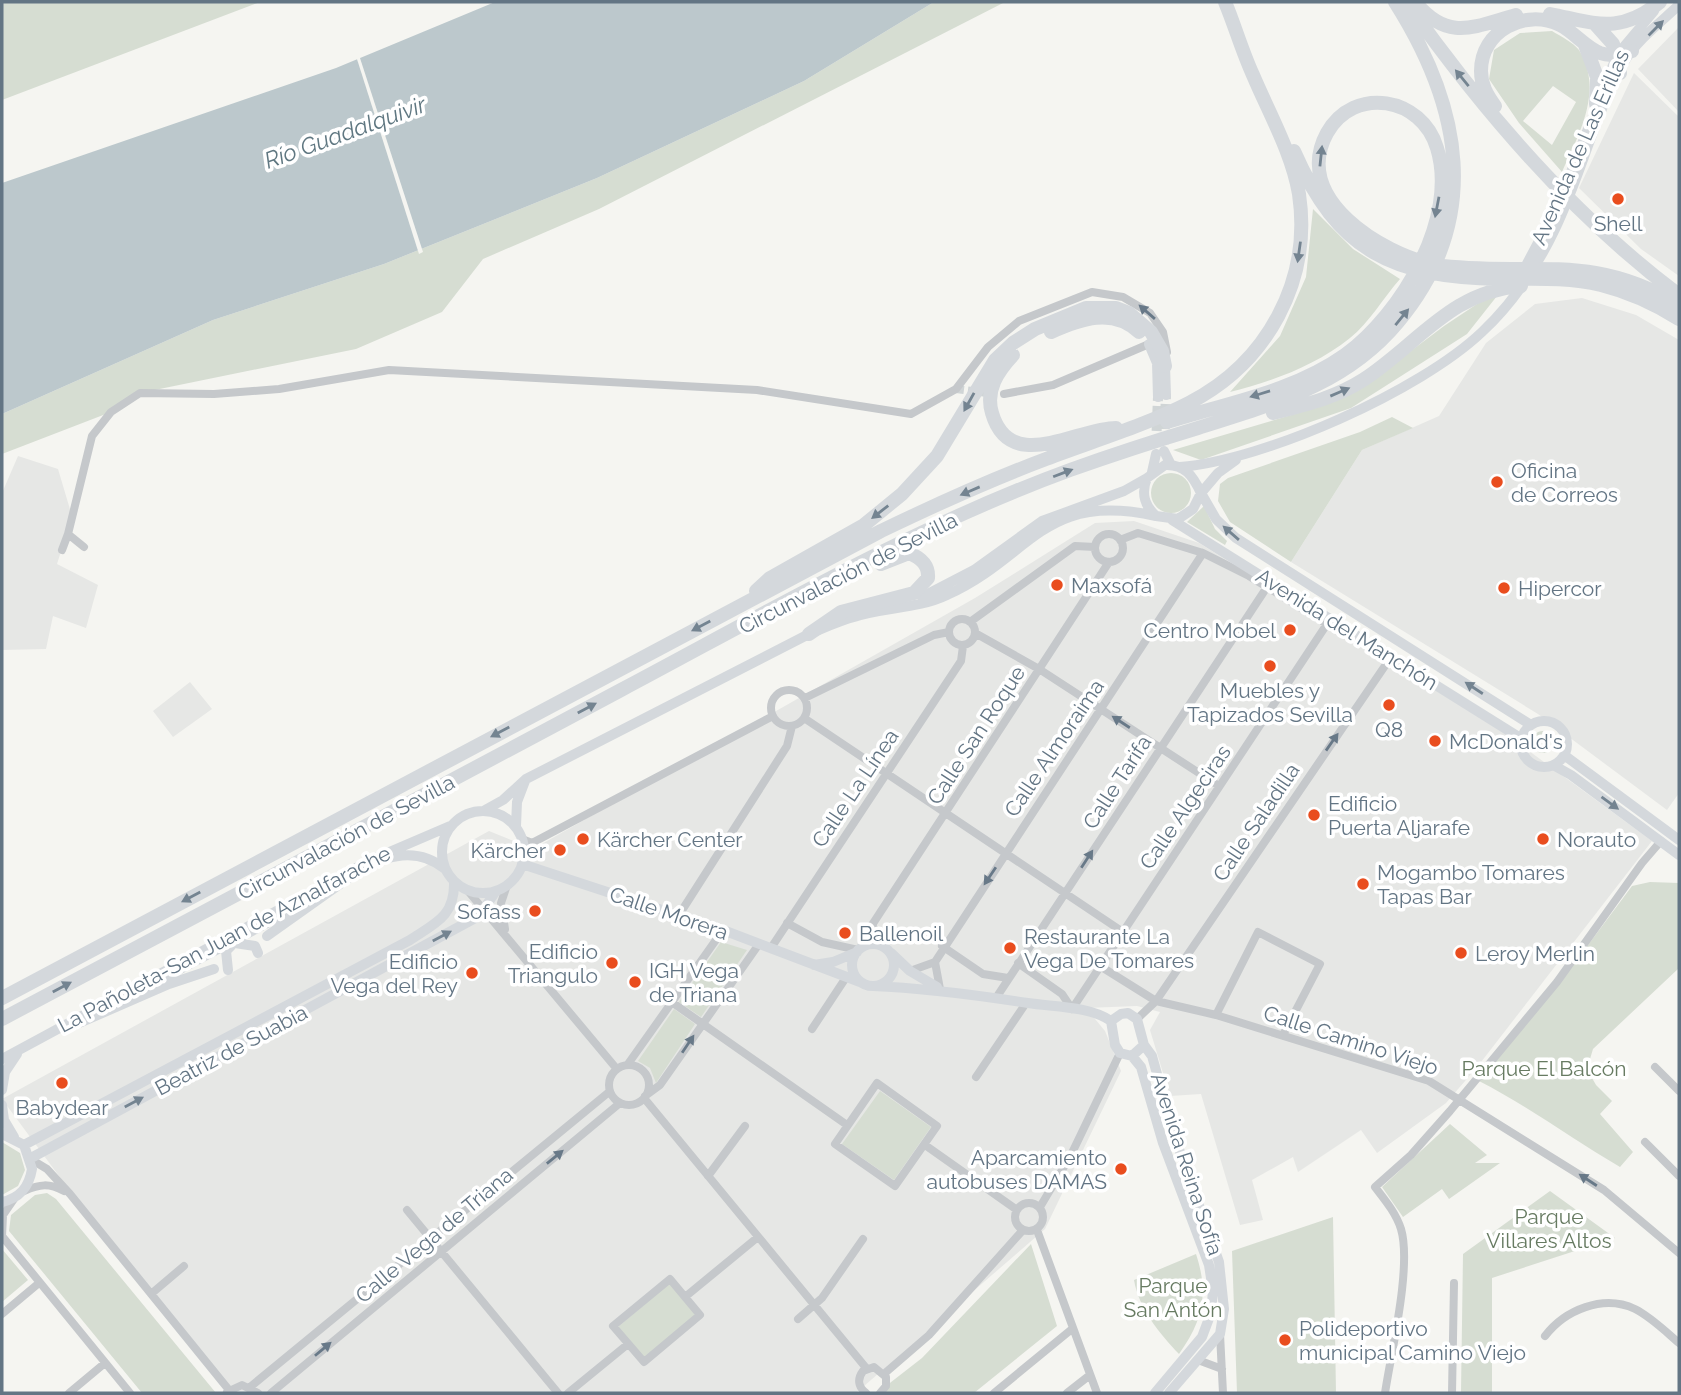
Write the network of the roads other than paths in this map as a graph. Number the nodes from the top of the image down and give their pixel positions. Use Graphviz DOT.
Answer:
graph roads {
  1 [pos="1225,2"];
  2 [pos="1395,2"];
  3 [pos="1406,2"];
  4 [pos="1415,2"];
  5 [pos="1662,2"];
  6 [pos="1679,5"];
  7 [pos="1498,25"];
  8 [pos="1596,25"];
  9 [pos="1582,41"];
  10 [pos="1632,51"];
  11 [pos="1617,55"];
  12 [pos="1620,73"];
  13 [pos="1596,104"];
  14 [pos="1539,166"];
  15 [pos="1302,182"];
  16 [pos="1404,262"];
  17 [pos="1502,279"];
  18 [pos="1605,279"];
  19 [pos="1679,295"];
  20 [pos="1679,305"];
  21 [pos="1679,319"];
  22 [pos="1481,332"];
  23 [pos="1149,344"];
  24 [pos="1165,366"];
  25 [pos="988,381"];
  26 [pos="1004,394"];
  27 [pos="1203,426"];
  28 [pos="1129,427"];
  29 [pos="1107,436"];
  30 [pos="1241,457"];
  31 [pos="1176,466"];
  32 [pos="1150,475"];
  33 [pos="1201,493"];
  34 [pos="1156,516"];
  35 [pos="1172,520"];
  36 [pos="68,534"];
  37 [pos="1202,539"];
  38 [pos="1120,540"];
  39 [pos="84,547"];
  40 [pos="1095,547"];
  41 [pos="62,550"];
  42 [pos="1203,553"];
  43 [pos="1109,562"];
  44 [pos="1267,587"];
  45 [pos="745,602"];
  46 [pos="904,606"];
  47 [pos="774,610"];
  48 [pos="970,622"];
  49 [pos="949,632"];
  50 [pos="975,633"];
  51 [pos="809,634"];
  52 [pos="963,646"];
  53 [pos="1389,660"];
  54 [pos="1040,668"];
  55 [pos="805,698"];
  56 [pos="1101,709"];
  57 [pos="773,716"];
  58 [pos="804,718"];
  59 [pos="1531,725"];
  60 [pos="792,726"];
  61 [pos="1522,739"];
  62 [pos="1161,748"];
  63 [pos="1564,755"];
  64 [pos="1553,765"];
  65 [pos="887,772"];
  66 [pos="526,779"];
  67 [pos="1219,786"];
  68 [pos="485,810"];
  69 [pos="948,812"];
  70 [pos="450,826"];
  71 [pos="516,827"];
  72 [pos="522,839"];
  73 [pos="1679,840"];
  74 [pos="1661,841"];
  75 [pos="1005,852"];
  76 [pos="1679,855"];
  77 [pos="522,864"];
  78 [pos="445,869"];
  79 [pos="356,873"];
  80 [pos="454,882"];
  81 [pos="507,886"];
  82 [pos="468,891"];
  83 [pos="496,891"];
  84 [pos="1065,893"];
  85 [pos="277,910"];
  86 [pos="484,911"];
  87 [pos="679,915"];
  88 [pos="787,923"];
  89 [pos="872,925"];
  90 [pos="723,930"];
  91 [pos="1123,932"];
  92 [pos="508,935"];
  93 [pos="267,936"];
  94 [pos="234,943"];
  95 [pos="759,944"];
  96 [pos="942,946"];
  97 [pos="771,948"];
  98 [pos="886,949"];
  99 [pos="858,950"];
  100 [pos="258,953"];
  101 [pos="934,962"];
  102 [pos="1018,963"];
  103 [pos="814,964"];
  104 [pos="1100,965"];
  105 [pos="214,969"];
  106 [pos="228,970"];
  107 [pos="911,971"];
  108 [pos="154,975"];
  109 [pos="1008,978"];
  110 [pos="845,979"];
  111 [pos="860,982"];
  112 [pos="873,986"];
  113 [pos="940,989"];
  114 [pos="2,998"];
  115 [pos="996,998"];
  116 [pos="1156,1001"];
  117 [pos="673,1003"];
  118 [pos="1026,1003"];
  119 [pos="1072,1009"];
  120 [pos="1216,1015"];
  121 [pos="2,1019"];
  122 [pos="1137,1019"];
  123 [pos="1111,1021"];
  124 [pos="702,1023"];
  125 [pos="812,1029"];
  126 [pos="1283,1035"];
  127 [pos="45,1038"];
  128 [pos="1144,1045"];
  129 [pos="17,1054"];
  130 [pos="1120,1054"];
  131 [pos="1132,1056"];
  132 [pos="2,1059"];
  133 [pos="628,1064"];
  134 [pos="1655,1066"];
  135 [pos="616,1068"];
  136 [pos="976,1077"];
  137 [pos="2,1090"];
  138 [pos="1679,1091"];
  139 [pos="609,1092"];
  140 [pos="645,1097"];
  141 [pos="1459,1097"];
  142 [pos="620,1103"];
  143 [pos="2,1104"];
  144 [pos="847,1125"];
  145 [pos="745,1126"];
  146 [pos="2,1134"];
  147 [pos="19,1141"];
  148 [pos="1645,1142"];
  149 [pos="925,1145"];
  150 [pos="31,1159"];
  151 [pos="708,1176"];
  152 [pos="1679,1176"];
  153 [pos="24,1191"];
  154 [pos="70,1194"];
  155 [pos="15,1198"];
  156 [pos="2,1202"];
  157 [pos="1040,1208"];
  158 [pos="407,1210"];
  159 [pos="1017,1210"];
  160 [pos="1023,1230"];
  161 [pos="1037,1230"];
  162 [pos="2,1237"];
  163 [pos="758,1237"];
  164 [pos="432,1239"];
  165 [pos="863,1239"];
  166 [pos="441,1251"];
  167 [pos="1679,1253"];
  168 [pos="184,1266"];
  169 [pos="39,1283"];
  170 [pos="1454,1283"];
  171 [pos="151,1294"];
  172 [pos="685,1297"];
  173 [pos="815,1305"];
  174 [pos="1211,1313"];
  175 [pos="2,1314"];
  176 [pos="798,1319"];
  177 [pos="1072,1329"];
  178 [pos="1220,1334"];
  179 [pos="1545,1336"];
  180 [pos="1679,1343"];
  181 [pos="628,1344"];
  182 [pos="1194,1357"];
  183 [pos="105,1363"];
  184 [pos="867,1369"];
  185 [pos="1222,1369"];
  186 [pos="885,1373"];
  187 [pos="1090,1375"];
  188 [pos="254,1390"];
  189 [pos="228,1392"];
  190 [pos="862,1392"];
  191 [pos="69,1393"];
  192 [pos="130,1393"];
  193 [pos="271,1393"];
  194 [pos="558,1393"];
  195 [pos="568,1393"];
  196 [pos="880,1393"];
  197 [pos="994,1393"];
  198 [pos="1068,1393"];
  199 [pos="1097,1393"];
  200 [pos="1155,1393"];
  201 [pos="1170,1393"];
  202 [pos="1223,1393"];
  203 [pos="1385,1393"];
  204 [pos="1452,1393"];
  1 -- 15 [label="highway, Circunvalación de Sevilla"];
  27 -- 2 [label="highway, Circunvalación de Sevilla, one-way"];
  14 -- 3 [label="highway, one-way"];
  4 -- 7 [label="highway"];
  5 -- 8 [label="highway"];
  5 -- 11 [label="main road, Avenida de Las Erillas"];
  10 -- 6 [label="main road, Avenida de Las Erillas, one-way"];
  7 -- 8 [label="highway"];
  7 -- 9 [label="highway"];
  7 -- 14 [label="highway"];
  8 -- 11 [label="highway"];
  9 -- 11 [label="highway"];
  9 -- 13 [label="highway"];
  10 -- 11 [label="highway"];
  10 -- 12 [label="main road, Avenida de Las Erillas"];
  11 -- 12 [label="highway"];
  11 -- 13 [label="main road, Avenida de Las Erillas"];
  12 -- 22 [label="main road, Avenida de Las Erillas"];
  13 -- 22 [label="main road, Avenida de Las Erillas"];
  14 -- 19 [label="highway"];
  15 -- 16 [label="highway"];
  15 -- 28 [label="highway, Circunvalación de Sevilla, one-way"];
  16 -- 17 [label="highway"];
  16 -- 29 [label="highway, one-way"];
  17 -- 18 [label="highway"];
  17 -- 18 [label="highway"];
  27 -- 17 [label="highway, one-way"];
  18 -- 20 [label="highway"];
  18 -- 21 [label="highway"];
  22 -- 30 [label="main road, Avenida de Las Erillas"];
  23 -- 24 [label="main road"];
  23 -- 25 [label="highway"];
  23 -- 26 [label="street"];
  24 -- 25 [label="highway"];
  24 -- 36 [label="street, one-way"];
  25 -- 28 [label="highway"];
  25 -- 45 [label="highway, one-way"];
  47 -- 27 [label="highway, Circunvalación de Sevilla, one-way"];
  28 -- 29 [label="highway, Circunvalación de Sevilla"];
  29 -- 45 [label="highway, Circunvalación de Sevilla, one-way"];
  30 -- 31 [label="main road, Avenida de Las Erillas"];
  30 -- 33 [label="main road, Avenida de Las Erillas"];
  31 -- 32 [label="main road"];
  31 -- 32 [label="main road"];
  31 -- 33 [label="main road"];
  32 -- 34 [label="main road"];
  32 -- 46 [label="main road"];
  33 -- 35 [label="main road"];
  59 -- 33 [label="main road, Avenida del Manchón, one-way"];
  34 -- 35 [label="main road"];
  34 -- 46 [label="main road"];
  35 -- 37 [label="main road, Avenida del Manchón"];
  36 -- 39 [label="street"];
  36 -- 41 [label="street"];
  37 -- 42 [label="street"];
  37 -- 53 [label="main road, Avenida del Manchón"];
  38 -- 40 [label="street"];
  38 -- 42 [label="street"];
  38 -- 43 [label="street"];
  40 -- 43 [label="street"];
  40 -- 48 [label="street"];
  42 -- 44 [label="street"];
  42 -- 56 [label="street, Calle Almoraima"];
  43 -- 54 [label="street, Calle San Roque"];
  44 -- 62 [label="street, Calle Tarifa"];
  44 -- 67 [label="street, Calle Algeciras"];
  45 -- 114 [label="highway, Circunvalación de Sevilla, one-way"];
  46 -- 51 [label="main road"];
  47 -- 51 [label="highway"];
  121 -- 47 [label="highway, Circunvalación de Sevilla, one-way"];
  48 -- 49 [label="street"];
  48 -- 50 [label="street"];
  49 -- 52 [label="street"];
  49 -- 55 [label="street"];
  50 -- 52 [label="street"];
  50 -- 54 [label="street"];
  51 -- 66 [label="main road"];
  52 -- 65 [label="street, Calle La Línea"];
  53 -- 61 [label="main road, Avenida del Manchón"];
  116 -- 53 [label="street, Calle Saladilla, one-way"];
  54 -- 56 [label="street"];
  54 -- 69 [label="street, Calle San Roque"];
  55 -- 57 [label="street"];
  55 -- 58 [label="street"];
  62 -- 56 [label="street, one-way"];
  56 -- 75 [label="street, Calle Almoraima"];
  57 -- 60 [label="street"];
  57 -- 72 [label="street"];
  58 -- 60 [label="street"];
  58 -- 65 [label="street"];
  59 -- 61 [label="main road"];
  59 -- 63 [label="main road"];
  60 -- 87 [label="street"];
  61 -- 64 [label="main road"];
  62 -- 67 [label="street"];
  84 -- 62 [label="street, Calle Tarifa, one-way"];
  63 -- 64 [label="main road"];
  63 -- 73 [label="main road"];
  64 -- 74 [label="main road, one-way"];
  65 -- 69 [label="street"];
  65 -- 88 [label="street, Calle La Línea"];
  66 -- 68 [label="main road"];
  66 -- 71 [label="main road"];
  67 -- 91 [label="street, Calle Algeciras"];
  68 -- 70 [label="main road"];
  68 -- 71 [label="main road"];
  69 -- 75 [label="street"];
  69 -- 89 [label="street, Calle San Roque"];
  70 -- 78 [label="main road"];
  70 -- 85 [label="main road, La Pañoleta-San Juan de Aznalfarache"];
  71 -- 72 [label="main road"];
  72 -- 77 [label="main road"];
  74 -- 76 [label="main road"];
  74 -- 141 [label="street"];
  75 -- 84 [label="street"];
  75 -- 96 [label="street, Calle Almoraima, one-way"];
  77 -- 81 [label="main road"];
  77 -- 87 [label="main road, Calle Morera"];
  78 -- 79 [label="main road, La Pañoleta-San Juan de Aznalfarache"];
  78 -- 80 [label="main road"];
  79 -- 93 [label="main road"];
  79 -- 94 [label="main road, La Pañoleta-San Juan de Aznalfarache"];
  80 -- 82 [label="main road"];
  80 -- 147 [label="main road, Beatriz de Suabia"];
  81 -- 83 [label="main road"];
  81 -- 92 [label="street"];
  82 -- 83 [label="main road"];
  82 -- 86 [label="street"];
  83 -- 86 [label="main road"];
  84 -- 91 [label="street"];
  84 -- 102 [label="street, Calle Tarifa"];
  85 -- 94 [label="main road"];
  85 -- 108 [label="main road, La Pañoleta-San Juan de Aznalfarache"];
  86 -- 92 [label="street"];
  150 -- 86 [label="main road, Beatriz de Suabia, one-way"];
  87 -- 90 [label="main road, Calle Morera"];
  88 -- 97 [label="street, Calle La Línea"];
  88 -- 99 [label="street"];
  89 -- 98 [label="street"];
  89 -- 99 [label="street, Calle San Roque"];
  90 -- 95 [label="main road, Calle Morera"];
  90 -- 117 [label="street"];
  91 -- 104 [label="street, Calle Algeciras"];
  92 -- 135 [label="street"];
  94 -- 100 [label="main road"];
  94 -- 106 [label="main road"];
  94 -- 108 [label="main road"];
  94 -- 127 [label="main road, La Pañoleta-San Juan de Aznalfarache"];
  95 -- 97 [label="main road, Calle Morera"];
  95 -- 124 [label="street"];
  96 -- 101 [label="street, Calle Almoraima"];
  96 -- 109 [label="street"];
  97 -- 103 [label="main road, Calle Morera"];
  98 -- 99 [label="main road"];
  98 -- 107 [label="main road"];
  98 -- 112 [label="main road"];
  99 -- 103 [label="main road"];
  99 -- 111 [label="main road"];
  101 -- 107 [label="street"];
  101 -- 113 [label="street"];
  102 -- 109 [label="street, Calle Tarifa"];
  102 -- 119 [label="street"];
  103 -- 110 [label="main road, Calle Morera"];
  104 -- 116 [label="street, Calle Camino Viejo"];
  104 -- 119 [label="street, Calle Algeciras"];
  105 -- 127 [label="main road"];
  107 -- 113 [label="main road"];
  108 -- 132 [label="main road, La Pañoleta-San Juan de Aznalfarache"];
  109 -- 115 [label="street, Calle Tarifa"];
  110 -- 111 [label="main road, Calle Morera"];
  110 -- 125 [label="street"];
  111 -- 112 [label="main road"];
  112 -- 113 [label="main road"];
  113 -- 115 [label="main road"];
  115 -- 118 [label="main road"];
  116 -- 120 [label="street, Calle Camino Viejo"];
  116 -- 122 [label="street"];
  117 -- 124 [label="street"];
  117 -- 133 [label="street"];
  118 -- 119 [label="main road"];
  118 -- 136 [label="street"];
  119 -- 123 [label="main road"];
  120 -- 126 [label="street, Calle Camino Viejo"];
  120 -- 126 [label="street"];
  122 -- 123 [label="main road"];
  122 -- 128 [label="main road, Avenida Reina Sofía"];
  123 -- 130 [label="main road"];
  140 -- 124 [label="street, one-way"];
  124 -- 144 [label="street"];
  126 -- 141 [label="street, Calle Camino Viejo"];
  127 -- 129 [label="main road, La Pañoleta-San Juan de Aznalfarache"];
  128 -- 131 [label="main road"];
  128 -- 178 [label="main road, Avenida Reina Sofía"];
  129 -- 132 [label="main road, La Pañoleta-San Juan de Aznalfarache"];
  129 -- 137 [label="main road"];
  130 -- 131 [label="main road"];
  130 -- 157 [label="street"];
  131 -- 174 [label="main road, Avenida Reina Sofía"];
  133 -- 135 [label="street"];
  133 -- 140 [label="street"];
  134 -- 138 [label="street"];
  135 -- 139 [label="street"];
  139 -- 142 [label="street"];
  139 -- 164 [label="street, Calle Vega de Triana"];
  140 -- 142 [label="street"];
  140 -- 151 [label="street"];
  167 -- 141 [label="street, Calle Camino Viejo, one-way"];
  141 -- 203 [label="street"];
  166 -- 142 [label="street, Calle Vega de Triana, one-way"];
  143 -- 147 [label="main road"];
  144 -- 149 [label="street"];
  144 -- 149 [label="street"];
  145 -- 151 [label="street"];
  146 -- 147 [label="main road"];
  147 -- 150 [label="main road"];
  148 -- 152 [label="street"];
  149 -- 159 [label="street"];
  150 -- 153 [label="main road"];
  150 -- 154 [label="street"];
  151 -- 163 [label="street"];
  153 -- 154 [label="street"];
  153 -- 155 [label="main road"];
  154 -- 171 [label="street"];
  155 -- 156 [label="main road"];
  155 -- 162 [label="street"];
  157 -- 159 [label="street"];
  157 -- 161 [label="street"];
  158 -- 164 [label="street"];
  159 -- 160 [label="street"];
  160 -- 161 [label="street"];
  160 -- 186 [label="street"];
  161 -- 177 [label="street"];
  162 -- 169 [label="street"];
  163 -- 172 [label="street"];
  163 -- 173 [label="street"];
  164 -- 166 [label="street"];
  164 -- 188 [label="street, Calle Vega de Triana"];
  165 -- 173 [label="street"];
  193 -- 166 [label="street, Calle Vega de Triana, one-way"];
  166 -- 194 [label="street"];
  168 -- 171 [label="street"];
  169 -- 175 [label="street"];
  169 -- 183 [label="street"];
  170 -- 204 [label="street"];
  171 -- 189 [label="street"];
  172 -- 181 [label="street"];
  172 -- 181 [label="street"];
  173 -- 176 [label="street"];
  173 -- 184 [label="street"];
  174 -- 178 [label="main road"];
  174 -- 182 [label="main road, Avenida Reina Sofía"];
  177 -- 187 [label="street"];
  177 -- 197 [label="street"];
  178 -- 182 [label="main road"];
  178 -- 185 [label="street"];
  179 -- 180 [label="street"];
  181 -- 195 [label="street"];
  182 -- 185 [label="street"];
  182 -- 200 [label="main road, Avenida Reina Sofía"];
  182 -- 201 [label="main road, Avenida Reina Sofía"];
  183 -- 191 [label="street"];
  183 -- 192 [label="street"];
  184 -- 186 [label="street"];
  184 -- 190 [label="street"];
  185 -- 202 [label="street"];
  186 -- 196 [label="street"];
  187 -- 198 [label="street"];
  187 -- 199 [label="street"];
  188 -- 189 [label="street"];
}
